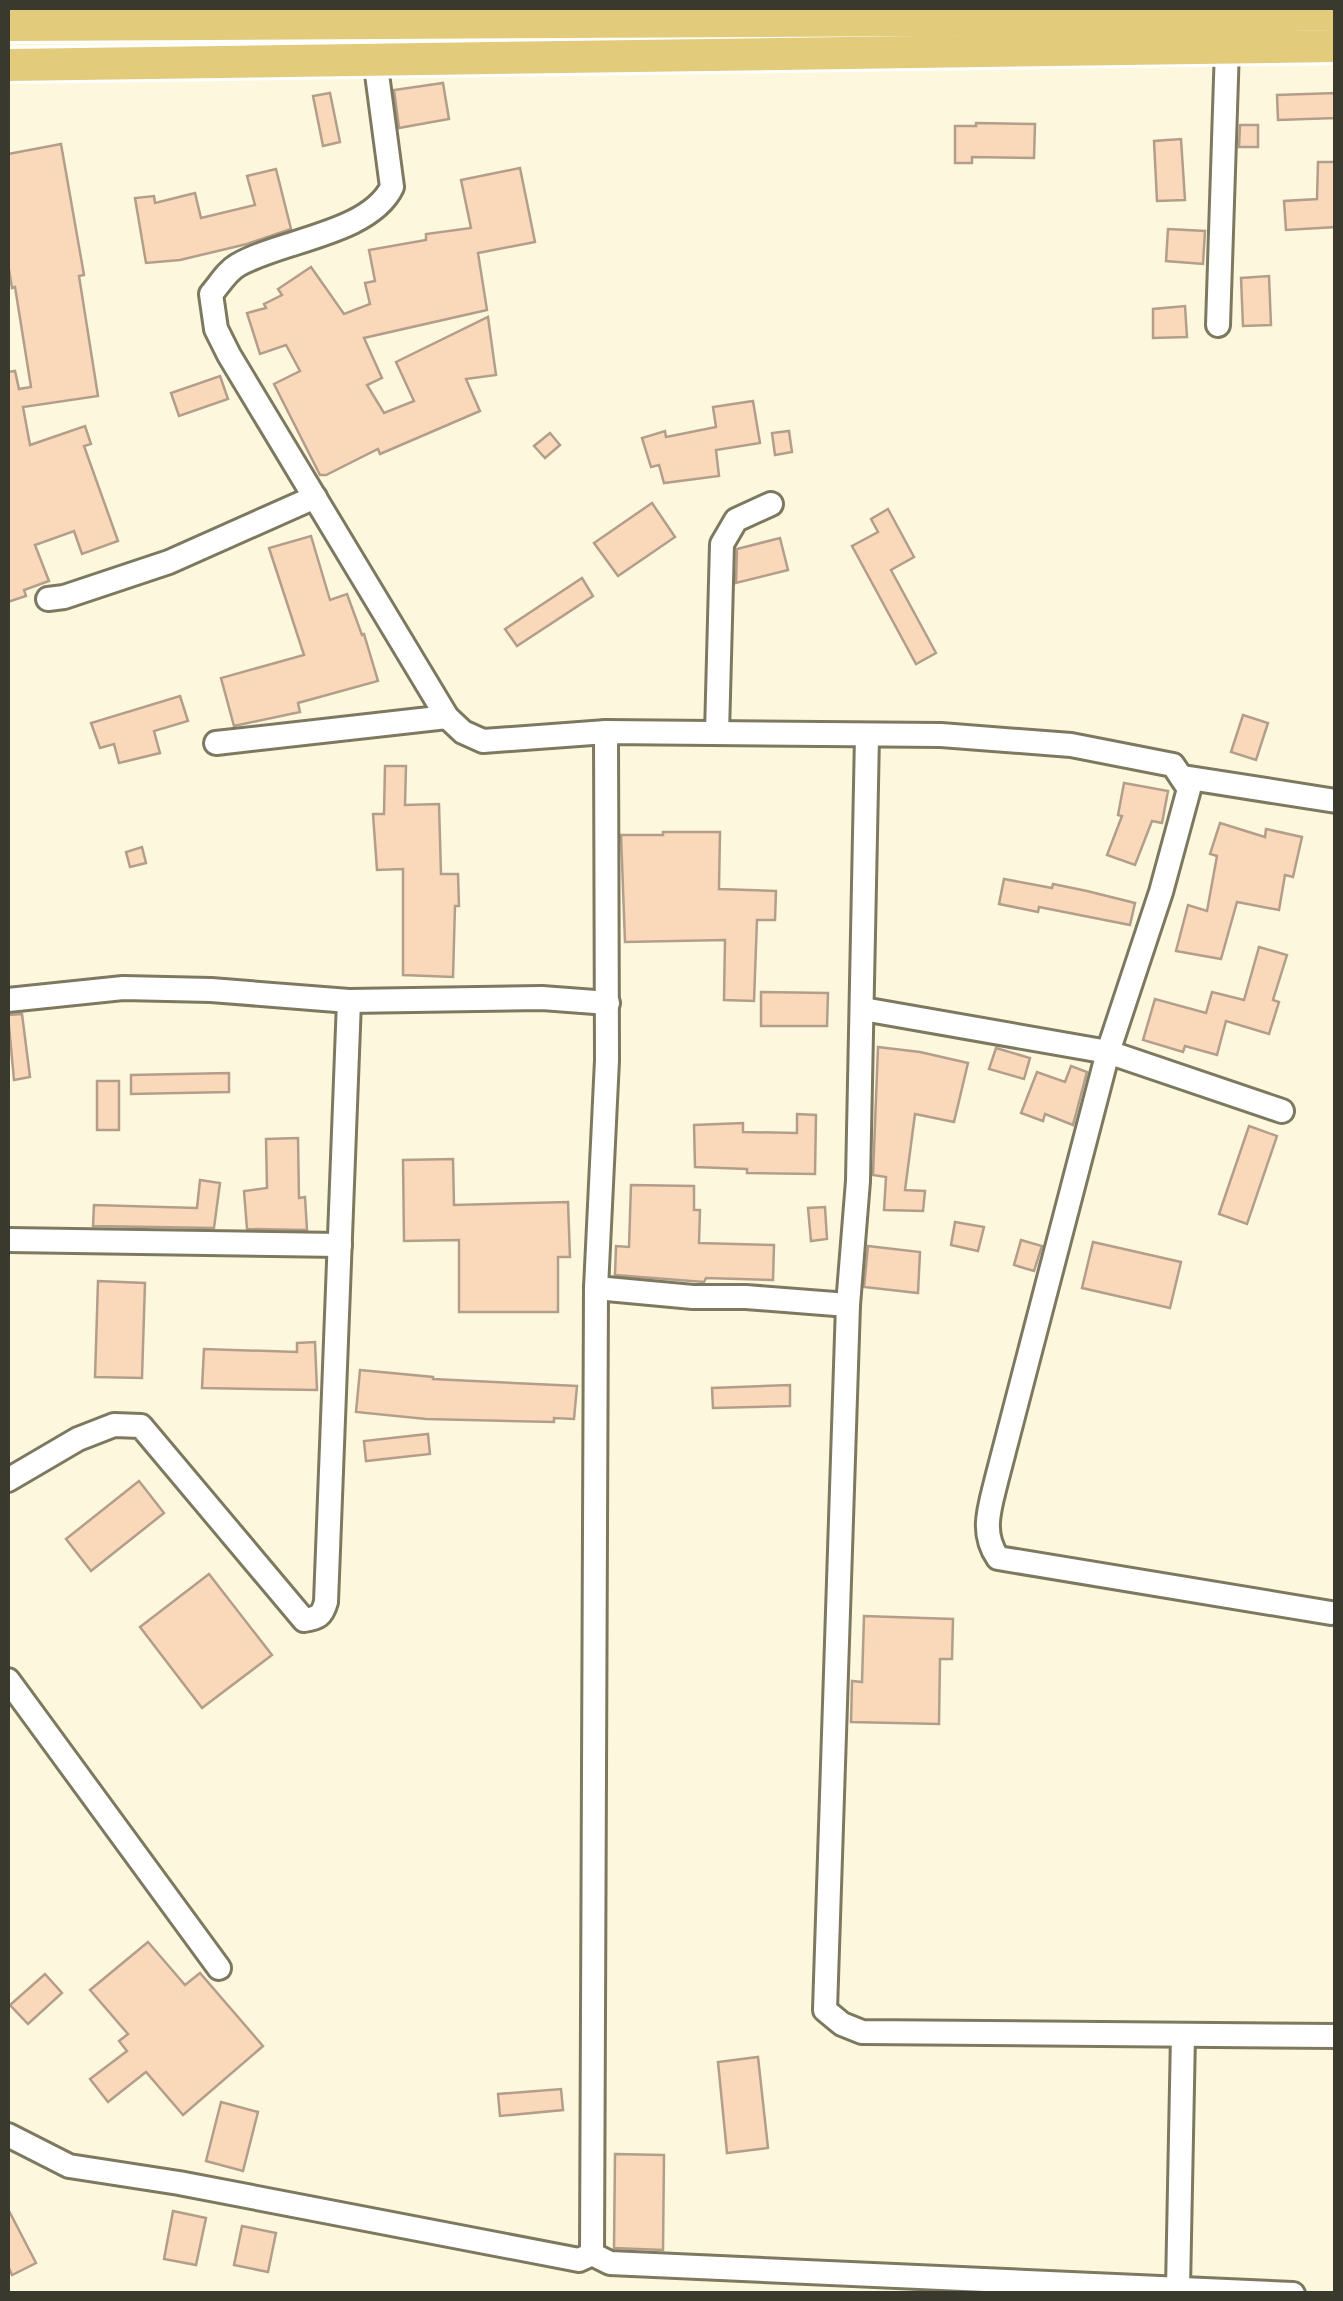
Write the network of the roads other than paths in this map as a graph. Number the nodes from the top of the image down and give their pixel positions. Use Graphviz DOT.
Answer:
graph roads {
  1 [pos="761,14"];
  2 [pos="823,14"];
  3 [pos="1336,14"];
  4 [pos="8,25"];
  5 [pos="1336,46"];
  6 [pos="1227,48"];
  7 [pos="375,59"];
  8 [pos="8,64"];
  9 [pos="1218,324"];
  10 [pos="316,498"];
  11 [pos="771,504"];
  12 [pos="48,598"];
  13 [pos="447,717"];
  14 [pos="606,732"];
  15 [pos="717,734"];
  16 [pos="867,736"];
  17 [pos="216,742"];
  18 [pos="1183,777"];
  19 [pos="1336,802"];
  20 [pos="8,1000"];
  21 [pos="349,1001"];
  22 [pos="608,1003"];
  23 [pos="862,1009"];
  24 [pos="1108,1052"];
  25 [pos="1282,1111"];
  26 [pos="8,1240"];
  27 [pos="340,1245"];
  28 [pos="596,1288"];
  29 [pos="848,1305"];
  30 [pos="8,1480"];
  31 [pos="1332,1612"];
  32 [pos="8,1680"];
  33 [pos="219,1968"];
  34 [pos="1183,2036"];
  35 [pos="1336,2036"];
  36 [pos="8,2135"];
  37 [pos="592,2254"];
  38 [pos="1178,2288"];
  39 [pos="1293,2294"];
  1 -- 2 [label="highway"];
  1 -- 4 [label="highway"];
  2 -- 3 [label="highway"];
  5 -- 6 [label="highway"];
  6 -- 7 [label="highway"];
  6 -- 9 [label="street"];
  7 -- 8 [label="highway"];
  7 -- 10 [label="street"];
  10 -- 12 [label="street"];
  10 -- 13 [label="street"];
  11 -- 15 [label="street"];
  13 -- 14 [label="street"];
  13 -- 17 [label="street"];
  14 -- 15 [label="street"];
  14 -- 22 [label="street"];
  15 -- 16 [label="street"];
  16 -- 18 [label="street"];
  16 -- 23 [label="street"];
  18 -- 19 [label="street"];
  18 -- 24 [label="street"];
  20 -- 21 [label="street"];
  21 -- 22 [label="street"];
  21 -- 27 [label="street"];
  22 -- 28 [label="street"];
  23 -- 24 [label="street"];
  23 -- 29 [label="street"];
  24 -- 25 [label="street"];
  24 -- 31 [label="street"];
  26 -- 27 [label="street"];
  27 -- 30 [label="street"];
  28 -- 29 [label="street"];
  28 -- 37 [label="street"];
  29 -- 34 [label="street"];
  32 -- 33 [label="street"];
  34 -- 35 [label="street"];
  34 -- 38 [label="street"];
  36 -- 37 [label="street"];
  37 -- 38 [label="street"];
  38 -- 39 [label="street"];
}
